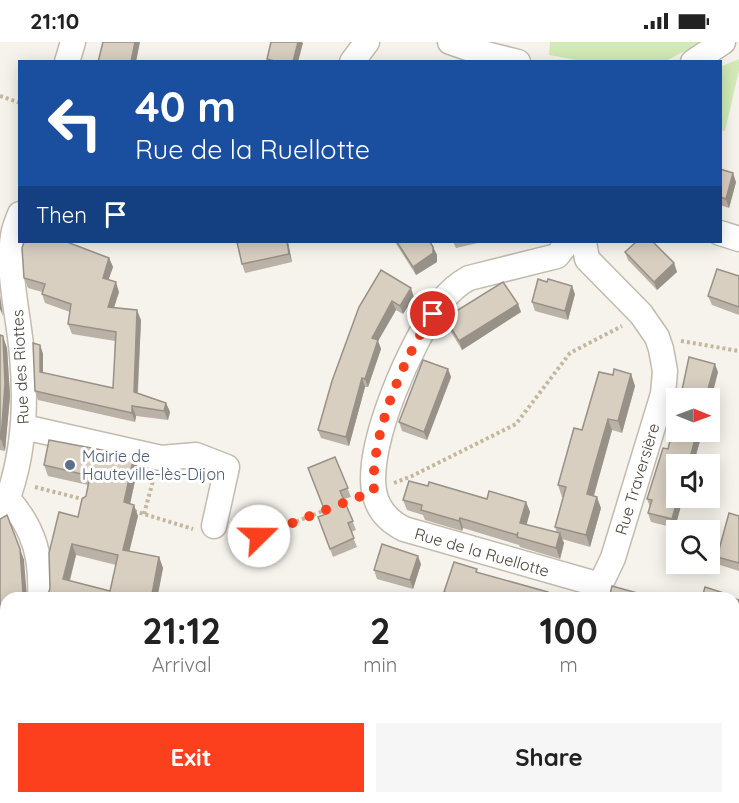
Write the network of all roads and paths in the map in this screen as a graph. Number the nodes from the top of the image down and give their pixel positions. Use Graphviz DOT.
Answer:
graph roads {
  1 [pos="74,42"];
  2 [pos="367,42"];
  3 [pos="450,42"];
  4 [pos="723,42"];
  5 [pos="68,60"];
  6 [pos="354,60"];
  7 [pos="510,60"];
  8 [pos="696,60"];
  9 [pos="0,96"];
  10 [pos="18,102"];
  11 [pos="18,220"];
  12 [pos="722,234"];
  13 [pos="739,239"];
  14 [pos="567,243"];
  15 [pos="584,243"];
  16 [pos="10,328"];
  17 [pos="657,337"];
  18 [pos="739,351"];
  19 [pos="24,427"];
  20 [pos="156,469"];
  21 [pos="43,489"];
  22 [pos="374,491"];
  23 [pos="94,502"];
  24 [pos="331,507"];
  25 [pos="4,508"];
  26 [pos="124,509"];
  27 [pos="144,514"];
  28 [pos="211,531"];
  29 [pos="40,592"];
  30 [pos="597,592"];
  1 -- 5 [label="street"];
  2 -- 6 [label="street"];
  3 -- 7 [label="street"];
  4 -- 8 [label="street"];
  9 -- 10 [label="path"];
  11 -- 16 [label="street, Rue des Riottes"];
  12 -- 13 [label="street"];
  14 -- 22 [label="street, Rue de la Ruellotte"];
  15 -- 17 [label="street, Rue Traversière"];
  16 -- 19 [label="street, Rue des Riottes"];
  17 -- 18 [label="path"];
  17 -- 22 [label="path"];
  17 -- 30 [label="street, Rue Traversière"];
  19 -- 25 [label="street, Rue des Riottes"];
  19 -- 28 [label="street"];
  20 -- 27 [label="path"];
  21 -- 23 [label="path"];
  22 -- 30 [label="street, Rue de la Ruellotte"];
  24 -- 28 [label="path"];
  25 -- 29 [label="street"];
  26 -- 27 [label="path"];
  27 -- 28 [label="path"];
}
